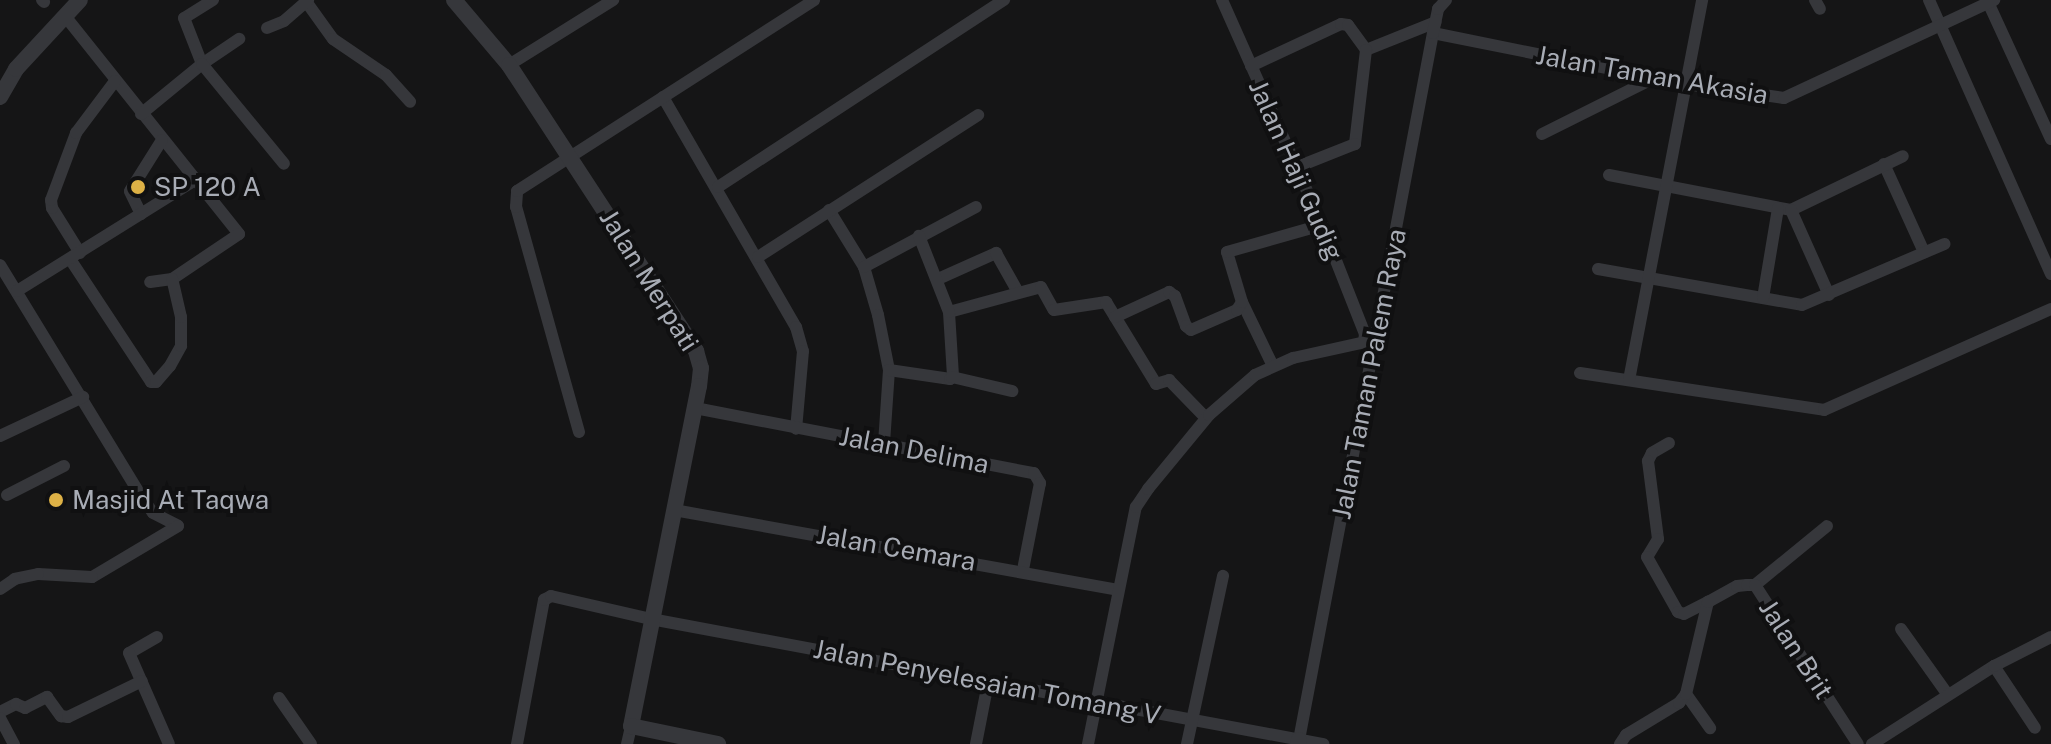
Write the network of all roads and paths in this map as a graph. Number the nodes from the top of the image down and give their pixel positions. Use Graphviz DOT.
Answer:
graph roads {
  1 [pos="80,0"];
  2 [pos="213,0"];
  3 [pos="454,0"];
  4 [pos="613,0"];
  5 [pos="814,0"];
  6 [pos="1222,0"];
  7 [pos="1702,0"];
  8 [pos="1929,0"];
  9 [pos="306,1"];
  10 [pos="1004,1"];
  11 [pos="1990,1"];
  12 [pos="1438,13"];
  13 [pos="65,16"];
  14 [pos="1940,24"];
  15 [pos="267,28"];
  16 [pos="239,39"];
  17 [pos="1366,50"];
  18 [pos="202,64"];
  19 [pos="509,65"];
  20 [pos="1251,66"];
  21 [pos="1654,78"];
  22 [pos="115,81"];
  23 [pos="1686,84"];
  24 [pos="0,97"];
  25 [pos="663,97"];
  26 [pos="410,102"];
  27 [pos="141,114"];
  28 [pos="978,115"];
  29 [pos="1542,134"];
  30 [pos="2051,139"];
  31 [pos="162,140"];
  32 [pos="570,156"];
  33 [pos="1903,156"];
  34 [pos="284,164"];
  35 [pos="1884,164"];
  36 [pos="1297,167"];
  37 [pos="1609,175"];
  38 [pos="195,180"];
  39 [pos="718,187"];
  40 [pos="1666,187"];
  41 [pos="976,207"];
  42 [pos="1784,209"];
  43 [pos="829,210"];
  44 [pos="141,214"];
  45 [pos="1322,225"];
  46 [pos="919,236"];
  47 [pos="1944,244"];
  48 [pos="1924,252"];
  49 [pos="75,256"];
  50 [pos="758,257"];
  51 [pos="0,265"];
  52 [pos="864,267"];
  53 [pos="1598,269"];
  54 [pos="2051,274"];
  55 [pos="1649,278"];
  56 [pos="172,279"];
  57 [pos="938,279"];
  58 [pos="150,282"];
  59 [pos="9,288"];
  60 [pos="1018,292"];
  61 [pos="1829,295"];
  62 [pos="1763,298"];
  63 [pos="1242,302"];
  64 [pos="2051,309"];
  65 [pos="949,312"];
  66 [pos="1115,317"];
  67 [pos="1369,341"];
  68 [pos="1273,366"];
  69 [pos="889,370"];
  70 [pos="1580,373"];
  71 [pos="952,377"];
  72 [pos="1629,380"];
  73 [pos="1012,391"];
  74 [pos="83,397"];
  75 [pos="695,408"];
  76 [pos="1206,418"];
  77 [pos="796,429"];
  78 [pos="579,432"];
  79 [pos="0,436"];
  80 [pos="1669,443"];
  81 [pos="884,444"];
  82 [pos="64,466"];
  83 [pos="0,481"];
  84 [pos="4,497"];
  85 [pos="674,510"];
  86 [pos="1827,526"];
  87 [pos="1023,570"];
  88 [pos="1223,576"];
  89 [pos="1755,585"];
  90 [pos="0,589"];
  91 [pos="1118,590"];
  92 [pos="1708,602"];
  93 [pos="651,619"];
  94 [pos="1901,629"];
  95 [pos="157,637"];
  96 [pos="2051,637"];
  97 [pos="1994,666"];
  98 [pos="142,681"];
  99 [pos="988,683"];
  100 [pos="1686,694"];
  101 [pos="1948,695"];
  102 [pos="279,698"];
  103 [pos="1096,703"];
  104 [pos="0,712"];
  105 [pos="0,718"];
  106 [pos="1191,720"];
  107 [pos="631,726"];
  108 [pos="1710,728"];
  109 [pos="2035,728"];
  110 [pos="1299,742"];
  111 [pos="14,744"];
  112 [pos="169,744"];
  113 [pos="311,744"];
  114 [pos="517,744"];
  115 [pos="627,744"];
  116 [pos="718,744"];
  117 [pos="976,744"];
  118 [pos="1088,744"];
  119 [pos="1187,744"];
  120 [pos="1323,744"];
  121 [pos="1620,744"];
  122 [pos="1858,744"];
  123 [pos="1872,744"];
  1 -- 13 [label="street"];
  2 -- 18 [label="street"];
  3 -- 19 [label="street, Jalan Merpati"];
  4 -- 19 [label="street"];
  5 -- 25 [label="street"];
  6 -- 20 [label="street, Jalan Haji Gudig"];
  7 -- 23 [label="street"];
  8 -- 14 [label="street"];
  9 -- 15 [label="street"];
  9 -- 26 [label="street"];
  10 -- 39 [label="street"];
  11 -- 14 [label="street, Jalan Taman Akasia"];
  11 -- 30 [label="street"];
  12 -- 17 [label="street"];
  12 -- 21 [label="street, Jalan Taman Akasia"];
  12 -- 67 [label="street, Jalan Taman Palem Raya"];
  13 -- 22 [label="street"];
  13 -- 24 [label="street"];
  14 -- 23 [label="street, Jalan Taman Akasia"];
  14 -- 54 [label="street"];
  16 -- 18 [label="street"];
  17 -- 20 [label="street"];
  17 -- 36 [label="street"];
  18 -- 27 [label="street"];
  18 -- 34 [label="street"];
  19 -- 32 [label="street, Jalan Merpati"];
  20 -- 36 [label="street, Jalan Haji Gudig"];
  21 -- 23 [label="street, Jalan Taman Akasia"];
  21 -- 29 [label="street"];
  22 -- 27 [label="street"];
  22 -- 49 [label="street"];
  23 -- 40 [label="street"];
  25 -- 32 [label="street"];
  25 -- 39 [label="street"];
  27 -- 31 [label="street"];
  28 -- 43 [label="street"];
  31 -- 38 [label="street"];
  31 -- 44 [label="street"];
  32 -- 75 [label="street, Jalan Merpati"];
  32 -- 78 [label="street"];
  33 -- 35 [label="street"];
  35 -- 42 [label="street"];
  35 -- 48 [label="street"];
  36 -- 45 [label="street, Jalan Haji Gudig"];
  37 -- 40 [label="street"];
  38 -- 44 [label="street"];
  38 -- 56 [label="street"];
  39 -- 50 [label="street"];
  40 -- 42 [label="street"];
  40 -- 55 [label="street"];
  41 -- 46 [label="street"];
  42 -- 61 [label="street"];
  42 -- 62 [label="street"];
  43 -- 50 [label="street"];
  43 -- 52 [label="street"];
  44 -- 49 [label="street"];
  45 -- 63 [label="street"];
  45 -- 67 [label="street, Jalan Haji Gudig"];
  46 -- 52 [label="street"];
  46 -- 57 [label="street"];
  47 -- 48 [label="street"];
  48 -- 61 [label="street"];
  49 -- 56 [label="street"];
  49 -- 59 [label="street"];
  50 -- 77 [label="street"];
  51 -- 59 [label="street"];
  52 -- 69 [label="street"];
  53 -- 55 [label="street"];
  55 -- 62 [label="street"];
  55 -- 72 [label="street"];
  56 -- 58 [label="street"];
  57 -- 60 [label="street"];
  57 -- 65 [label="street"];
  59 -- 74 [label="street"];
  60 -- 65 [label="street"];
  60 -- 66 [label="street"];
  61 -- 62 [label="street"];
  63 -- 66 [label="street"];
  63 -- 68 [label="street"];
  64 -- 72 [label="street"];
  65 -- 71 [label="street"];
  66 -- 76 [label="street"];
  67 -- 68 [label="street"];
  67 -- 110 [label="street, Jalan Taman Palem Raya"];
  68 -- 76 [label="street"];
  69 -- 71 [label="street"];
  69 -- 81 [label="street"];
  70 -- 72 [label="street"];
  71 -- 73 [label="street"];
  74 -- 79 [label="street"];
  74 -- 90 [label="street"];
  75 -- 77 [label="street, Jalan Delima"];
  75 -- 85 [label="street, Jalan Merpati"];
  76 -- 91 [label="street"];
  77 -- 81 [label="street, Jalan Delima"];
  80 -- 92 [label="street, Jalan Brit"];
  81 -- 87 [label="street, Jalan Delima"];
  82 -- 84 [label="street"];
  83 -- 84 [label="street"];
  85 -- 87 [label="street, Jalan Cemara"];
  85 -- 93 [label="street, Jalan Merpati"];
  86 -- 89 [label="street"];
  87 -- 91 [label="street, Jalan Cemara"];
  88 -- 106 [label="street"];
  89 -- 92 [label="street, Jalan Brit"];
  89 -- 122 [label="street, Jalan Brit"];
  91 -- 103 [label="street"];
  92 -- 100 [label="street"];
  93 -- 99 [label="street, Jalan Penyelesaian Tomang V"];
  93 -- 107 [label="street, Jalan Merpati"];
  93 -- 114 [label="street, Jalan Penyelesaian Tomang V"];
  94 -- 101 [label="street"];
  95 -- 98 [label="street"];
  96 -- 97 [label="street"];
  97 -- 101 [label="street"];
  97 -- 109 [label="street"];
  98 -- 104 [label="street"];
  98 -- 112 [label="street"];
  99 -- 103 [label="street, Jalan Penyelesaian Tomang V"];
  99 -- 117 [label="street"];
  100 -- 108 [label="street"];
  100 -- 121 [label="street"];
  101 -- 123 [label="street"];
  102 -- 113 [label="street"];
  103 -- 106 [label="street, Jalan Penyelesaian Tomang V"];
  103 -- 118 [label="street"];
  105 -- 111 [label="street"];
  106 -- 110 [label="street, Jalan Penyelesaian Tomang V"];
  106 -- 119 [label="street"];
  107 -- 115 [label="street, Jalan Merpati"];
  107 -- 116 [label="street"];
  110 -- 120 [label="street, Jalan Penyelesaian Tomang V"];
}
